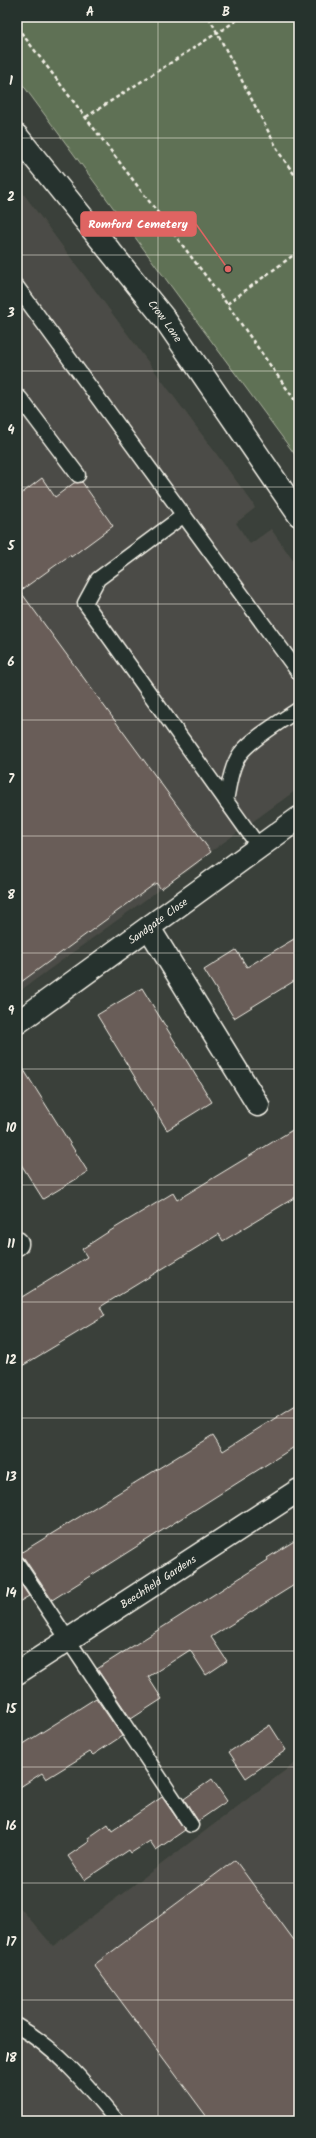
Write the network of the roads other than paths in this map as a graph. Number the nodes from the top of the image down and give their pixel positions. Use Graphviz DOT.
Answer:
graph roads {
  1 [pos="17,136"];
  2 [pos="17,287"];
  3 [pos="17,400"];
  4 [pos="78,475"];
  5 [pos="184,515"];
  6 [pos="299,515"];
  7 [pos="299,673"];
  8 [pos="299,709"];
  9 [pos="226,801"];
  10 [pos="297,823"];
  11 [pos="259,847"];
  12 [pos="148,928"];
  13 [pos="17,1023"];
  14 [pos="258,1105"];
  15 [pos="299,1490"];
  16 [pos="17,1563"];
  17 [pos="67,1641"];
  18 [pos="17,1674"];
  19 [pos="191,1825"];
  20 [pos="17,2026"];
  21 [pos="116,2121"];
  1 -- 6 [label="street, Crow Lane"];
  2 -- 5 [label="lane"];
  3 -- 4 [label="lane"];
  5 -- 7 [label="lane"];
  5 -- 9 [label="lane"];
  8 -- 9 [label="lane"];
  9 -- 11 [label="lane"];
  10 -- 11 [label="street, Sandgate Close"];
  11 -- 12 [label="street, Sandgate Close"];
  12 -- 13 [label="street, Sandgate Close"];
  12 -- 14 [label="street"];
  15 -- 17 [label="street, Beechfield Gardens"];
  16 -- 17 [label="lane"];
  17 -- 18 [label="street, Beechfield Gardens"];
  17 -- 19 [label="lane"];
  20 -- 21 [label="lane"];
}
